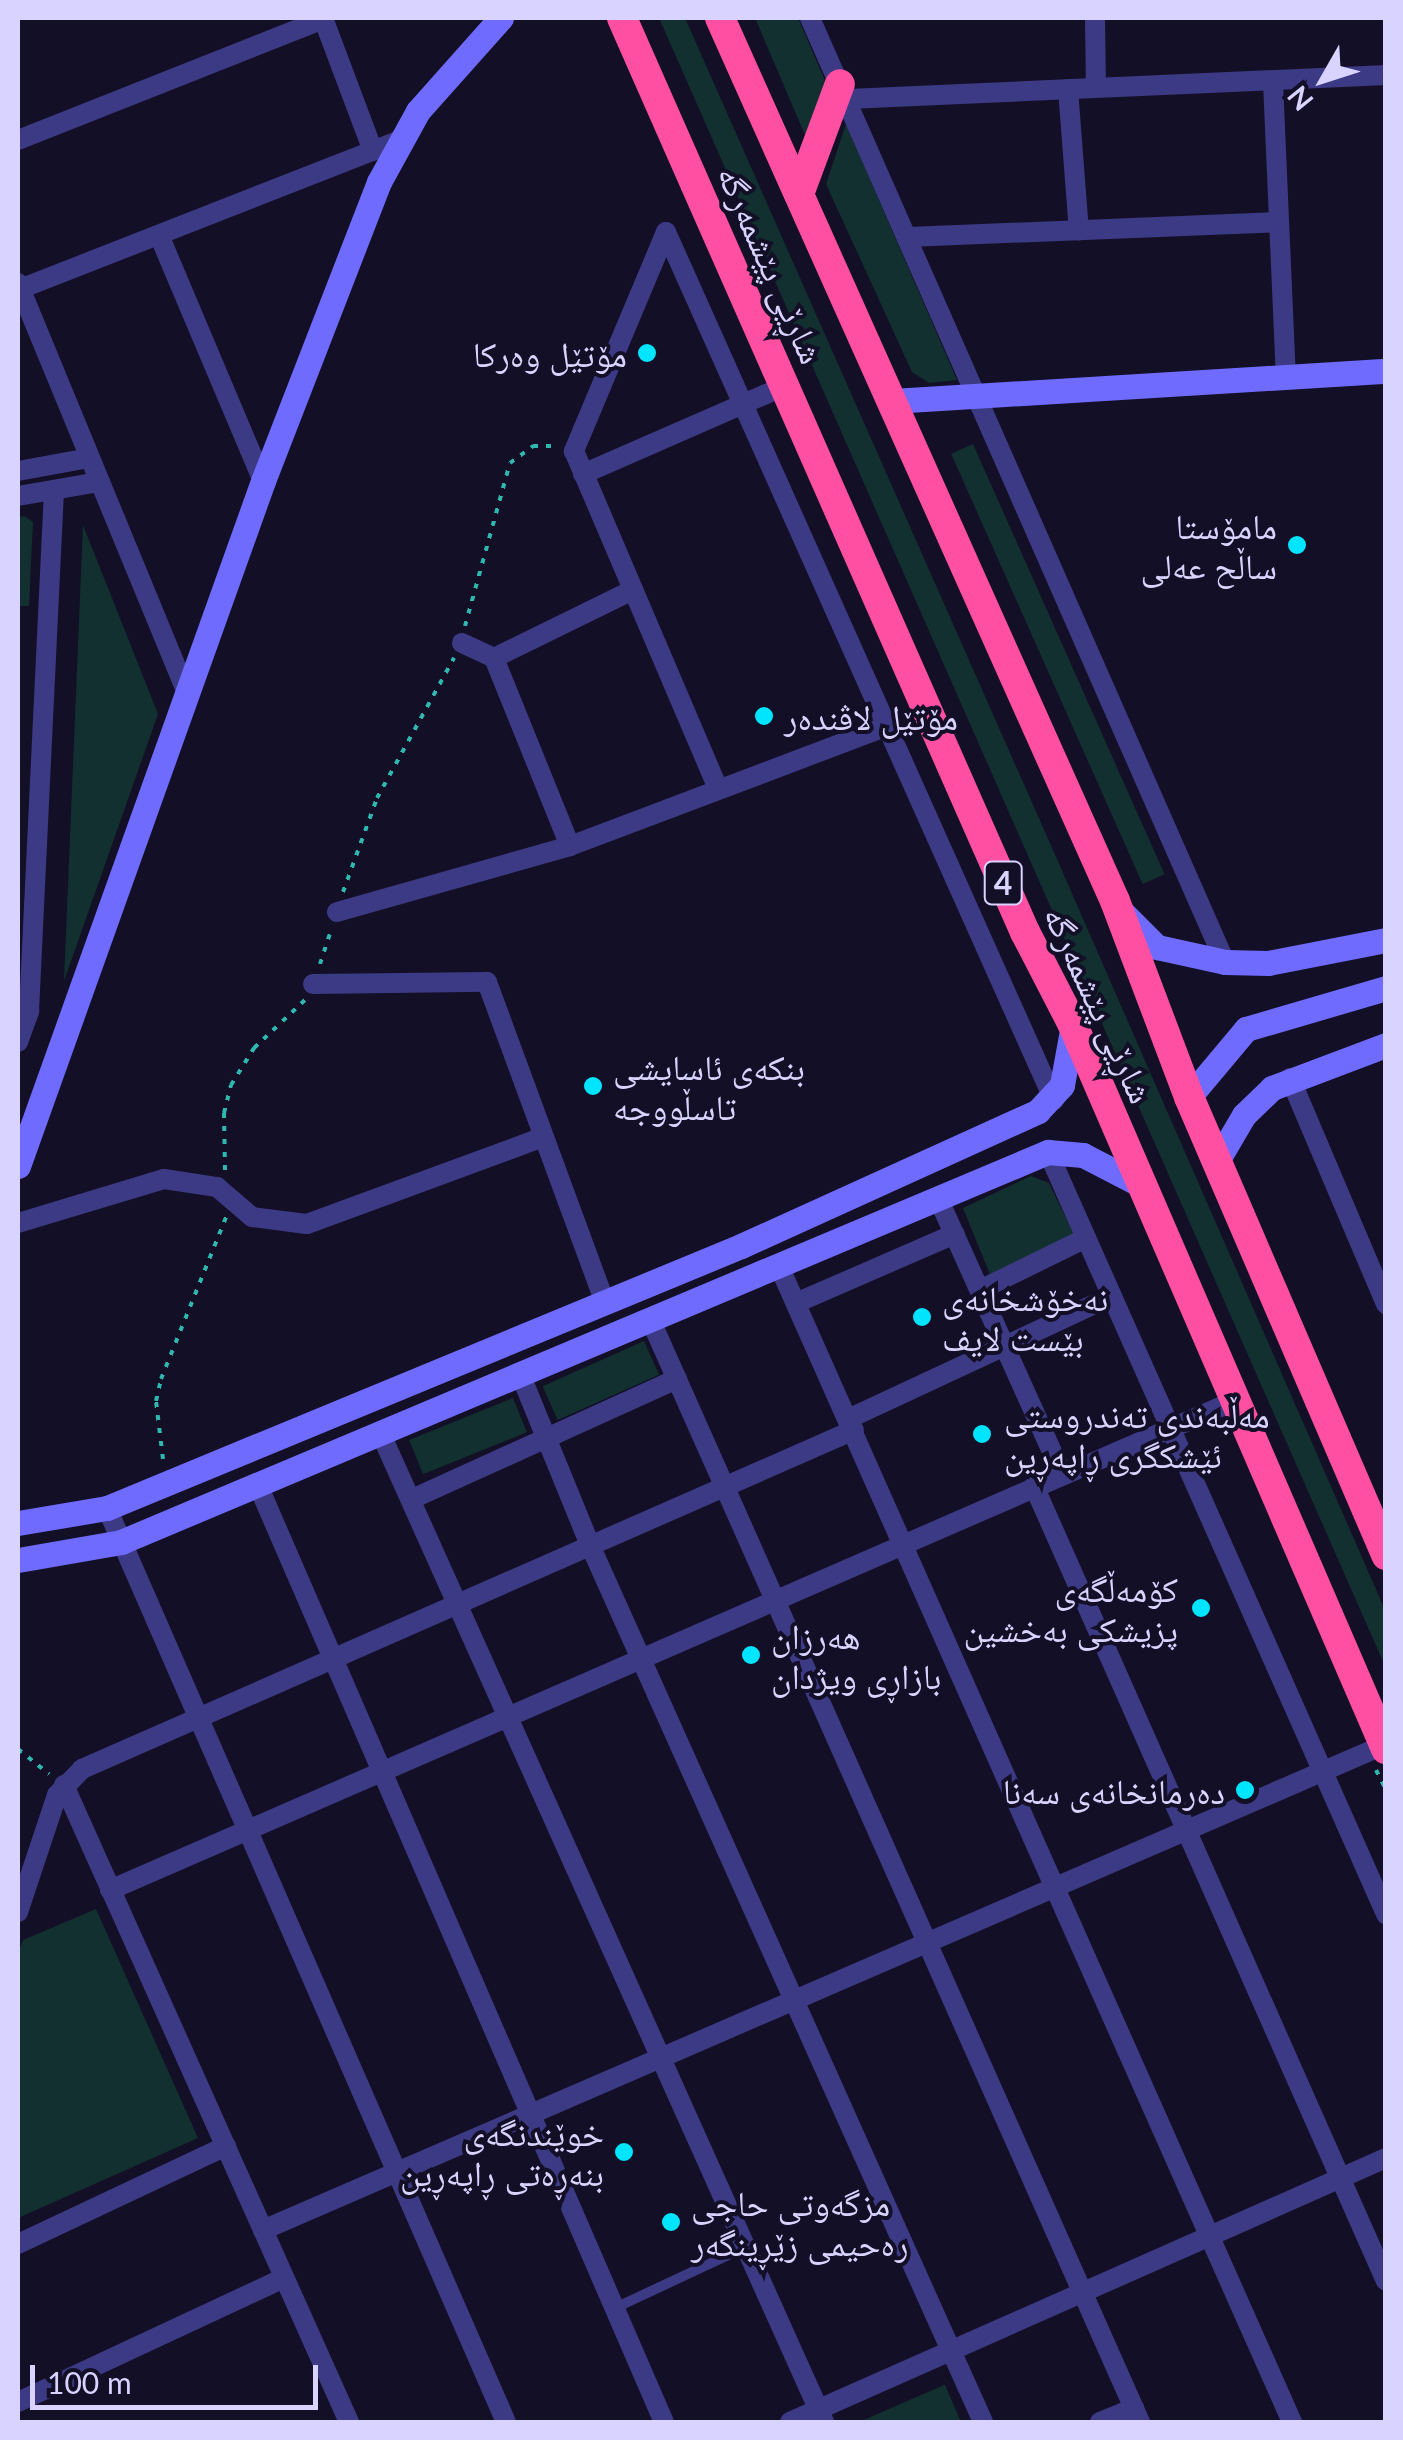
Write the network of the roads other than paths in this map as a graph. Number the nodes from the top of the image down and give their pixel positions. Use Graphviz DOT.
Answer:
graph roads {
  1 [pos="323,18"];
  2 [pos="502,18"];
  3 [pos="622,18"];
  4 [pos="720,18"];
  5 [pos="810,18"];
  6 [pos="1094,18"];
  7 [pos="1386,75"];
  8 [pos="1273,82"];
  9 [pos="1096,86"];
  10 [pos="1068,90"];
  11 [pos="844,92"];
  12 [pos="18,140"];
  13 [pos="385,146"];
  14 [pos="799,194"];
  15 [pos="1276,222"];
  16 [pos="1080,231"];
  17 [pos="159,234"];
  18 [pos="908,238"];
  19 [pos="19,286"];
  20 [pos="1386,371"];
  21 [pos="1286,375"];
  22 [pos="784,386"];
  23 [pos="978,393"];
  24 [pos="892,402"];
  25 [pos="743,404"];
  26 [pos="89,458"];
  27 [pos="18,470"];
  28 [pos="583,474"];
  29 [pos="262,481"];
  30 [pos="98,482"];
  31 [pos="54,490"];
  32 [pos="18,496"];
  33 [pos="633,590"];
  34 [pos="462,643"];
  35 [pos="494,658"];
  36 [pos="186,691"];
  37 [pos="887,726"];
  38 [pos="716,787"];
  39 [pos="570,846"];
  40 [pos="1114,901"];
  41 [pos="337,912"];
  42 [pos="1386,940"];
  43 [pos="1224,962"];
  44 [pos="314,984"];
  45 [pos="1386,988"];
  46 [pos="1072,1024"];
  47 [pos="18,1042"];
  48 [pos="1386,1045"];
  49 [pos="1290,1078"];
  50 [pos="1189,1097"];
  51 [pos="1054,1100"];
  52 [pos="544,1138"];
  53 [pos="1048,1152"];
  54 [pos="1217,1160"];
  55 [pos="18,1166"];
  56 [pos="1139,1184"];
  57 [pos="938,1198"];
  58 [pos="18,1223"];
  59 [pos="955,1234"];
  60 [pos="1086,1238"];
  61 [pos="779,1266"];
  62 [pos="980,1290"];
  63 [pos="1383,1293"];
  64 [pos="1112,1296"];
  65 [pos="605,1302"];
  66 [pos="796,1303"];
  67 [pos="651,1321"];
  68 [pos="1005,1345"];
  69 [pos="521,1376"];
  70 [pos="677,1379"];
  71 [pos="1232,1402"];
  72 [pos="851,1424"];
  73 [pos="1171,1429"];
  74 [pos="380,1432"];
  75 [pos="548,1437"];
  76 [pos="1062,1474"];
  77 [pos="257,1483"];
  78 [pos="726,1486"];
  79 [pos="1034,1486"];
  80 [pos="412,1499"];
  81 [pos="108,1508"];
  82 [pos="18,1524"];
  83 [pos="122,1542"];
  84 [pos="905,1542"];
  85 [pos="590,1545"];
  86 [pos="1386,1555"];
  87 [pos="18,1560"];
  88 [pos="778,1596"];
  89 [pos="457,1604"];
  90 [pos="639,1656"];
  91 [pos="331,1658"];
  92 [pos="506,1713"];
  93 [pos="200,1716"];
  94 [pos="1385,1747"];
  95 [pos="382,1767"];
  96 [pos="1322,1771"];
  97 [pos="64,1785"];
  98 [pos="251,1824"];
  99 [pos="1185,1829"];
  100 [pos="1056,1885"];
  101 [pos="110,1890"];
  102 [pos="18,1912"];
  103 [pos="1386,1914"];
  104 [pos="928,1940"];
  105 [pos="792,2000"];
  106 [pos="660,2057"];
  107 [pos="531,2114"];
  108 [pos="226,2146"];
  109 [pos="1386,2158"];
  110 [pos="399,2171"];
  111 [pos="1340,2178"];
  112 [pos="263,2230"];
  113 [pos="1210,2236"];
  114 [pos="18,2244"];
  115 [pos="745,2247"];
  116 [pos="284,2278"];
  117 [pos="1386,2280"];
  118 [pos="1083,2292"];
  119 [pos="615,2308"];
  120 [pos="952,2350"];
  121 [pos="18,2402"];
  122 [pos="821,2416"];
  123 [pos="1137,2416"];
  124 [pos="348,2422"];
  125 [pos="506,2422"];
  126 [pos="664,2422"];
  127 [pos="790,2422"];
  128 [pos="983,2422"];
  129 [pos="1100,2422"];
  130 [pos="1292,2422"];
  1 -- 12 [label="street"];
  1 -- 13 [label="street"];
  2 -- 13 [label="main road"];
  3 -- 22 [label="highway, شاڕێی پێشمەرگە / 4"];
  4 -- 14 [label="highway, شاڕێی پێشمەرگە"];
  5 -- 11 [label="street"];
  6 -- 9 [label="street"];
  7 -- 8 [label="street"];
  8 -- 9 [label="street"];
  8 -- 15 [label="street"];
  9 -- 10 [label="street"];
  10 -- 11 [label="street"];
  10 -- 16 [label="street"];
  11 -- 14 [label="highway"];
  11 -- 18 [label="street"];
  13 -- 17 [label="street"];
  13 -- 29 [label="main road"];
  14 -- 24 [label="highway, شاڕێی پێشمەرگە"];
  15 -- 16 [label="street"];
  15 -- 21 [label="street"];
  16 -- 18 [label="street"];
  17 -- 19 [label="street"];
  17 -- 29 [label="street"];
  18 -- 23 [label="street"];
  19 -- 26 [label="street"];
  20 -- 21 [label="main road"];
  21 -- 23 [label="main road"];
  22 -- 25 [label="street"];
  22 -- 46 [label="highway, شاڕێی پێشمەرگە / 4"];
  23 -- 24 [label="main road"];
  23 -- 43 [label="street"];
  24 -- 40 [label="highway, شاڕێی پێشمەرگە"];
  25 -- 28 [label="street"];
  25 -- 28 [label="street"];
  25 -- 37 [label="street"];
  26 -- 27 [label="street"];
  26 -- 30 [label="street"];
  28 -- 33 [label="street"];
  29 -- 36 [label="main road"];
  30 -- 31 [label="street"];
  30 -- 36 [label="street"];
  31 -- 32 [label="street"];
  31 -- 47 [label="street"];
  33 -- 35 [label="street"];
  33 -- 38 [label="street"];
  34 -- 35 [label="street"];
  35 -- 39 [label="street"];
  36 -- 55 [label="main road"];
  37 -- 38 [label="street"];
  37 -- 51 [label="street"];
  38 -- 39 [label="street"];
  39 -- 41 [label="street"];
  40 -- 43 [label="main road"];
  40 -- 50 [label="highway, شاڕێی پێشمەرگە"];
  42 -- 43 [label="main road"];
  44 -- 52 [label="street"];
  45 -- 50 [label="main road"];
  46 -- 51 [label="main road"];
  46 -- 56 [label="highway, شاڕێی پێشمەرگە / 4"];
  48 -- 49 [label="main road"];
  49 -- 54 [label="main road"];
  49 -- 63 [label="street"];
  50 -- 54 [label="highway, شاڕێی پێشمەرگە"];
  51 -- 65 [label="main road"];
  52 -- 58 [label="street"];
  52 -- 65 [label="street"];
  53 -- 56 [label="main road"];
  53 -- 57 [label="main road"];
  53 -- 60 [label="street"];
  54 -- 86 [label="highway, شاڕێی پێشمەرگە"];
  56 -- 71 [label="highway, شاڕێی پێشمەرگە / 4"];
  57 -- 59 [label="street"];
  57 -- 61 [label="main road"];
  59 -- 62 [label="street"];
  59 -- 66 [label="street"];
  60 -- 62 [label="street"];
  60 -- 64 [label="street"];
  61 -- 66 [label="street"];
  61 -- 67 [label="main road"];
  62 -- 68 [label="street"];
  64 -- 68 [label="street"];
  64 -- 73 [label="street"];
  65 -- 81 [label="main road"];
  66 -- 72 [label="street"];
  67 -- 69 [label="main road"];
  67 -- 70 [label="street"];
  68 -- 72 [label="street"];
  68 -- 76 [label="street"];
  69 -- 74 [label="main road"];
  69 -- 75 [label="street"];
  70 -- 75 [label="street"];
  70 -- 78 [label="street"];
  71 -- 73 [label="street"];
  71 -- 94 [label="highway, شاڕێی پێشمەرگە / 4"];
  72 -- 78 [label="street"];
  72 -- 84 [label="street"];
  73 -- 76 [label="street"];
  73 -- 96 [label="street"];
  74 -- 77 [label="main road"];
  74 -- 80 [label="street"];
  75 -- 80 [label="street"];
  75 -- 85 [label="street"];
  76 -- 79 [label="street"];
  77 -- 83 [label="main road"];
  77 -- 91 [label="street"];
  78 -- 85 [label="street"];
  78 -- 88 [label="street"];
  79 -- 84 [label="street"];
  79 -- 99 [label="street"];
  80 -- 89 [label="street"];
  81 -- 82 [label="main road"];
  81 -- 83 [label="street"];
  83 -- 87 [label="main road"];
  83 -- 93 [label="street"];
  84 -- 88 [label="street"];
  84 -- 100 [label="street"];
  85 -- 89 [label="street"];
  85 -- 90 [label="street"];
  88 -- 90 [label="street"];
  88 -- 104 [label="street"];
  89 -- 91 [label="street"];
  89 -- 92 [label="street"];
  90 -- 92 [label="street"];
  90 -- 105 [label="street"];
  91 -- 93 [label="street"];
  91 -- 95 [label="street"];
  92 -- 95 [label="street"];
  92 -- 106 [label="street"];
  93 -- 97 [label="street"];
  93 -- 98 [label="street"];
  94 -- 96 [label="street"];
  95 -- 98 [label="street"];
  95 -- 107 [label="street"];
  96 -- 99 [label="street"];
  96 -- 103 [label="street"];
  97 -- 101 [label="street"];
  97 -- 102 [label="street"];
  98 -- 101 [label="street"];
  98 -- 110 [label="street"];
  99 -- 100 [label="street"];
  99 -- 111 [label="street"];
  100 -- 104 [label="street"];
  100 -- 113 [label="street"];
  101 -- 108 [label="street"];
  104 -- 105 [label="street"];
  104 -- 118 [label="street"];
  105 -- 106 [label="street"];
  105 -- 120 [label="street"];
  106 -- 107 [label="street"];
  106 -- 115 [label="street"];
  107 -- 110 [label="street"];
  107 -- 119 [label="street"];
  108 -- 112 [label="street"];
  108 -- 114 [label="street"];
  109 -- 111 [label="street"];
  110 -- 112 [label="street"];
  110 -- 125 [label="street"];
  111 -- 113 [label="street"];
  111 -- 117 [label="street"];
  112 -- 116 [label="street"];
  113 -- 118 [label="street"];
  113 -- 130 [label="street"];
  115 -- 119 [label="lane"];
  115 -- 122 [label="street"];
  116 -- 121 [label="street"];
  116 -- 124 [label="street"];
  118 -- 120 [label="street"];
  118 -- 123 [label="street"];
  119 -- 126 [label="street"];
  120 -- 122 [label="street"];
  120 -- 128 [label="street"];
  122 -- 127 [label="street"];
  123 -- 129 [label="street"];
}
